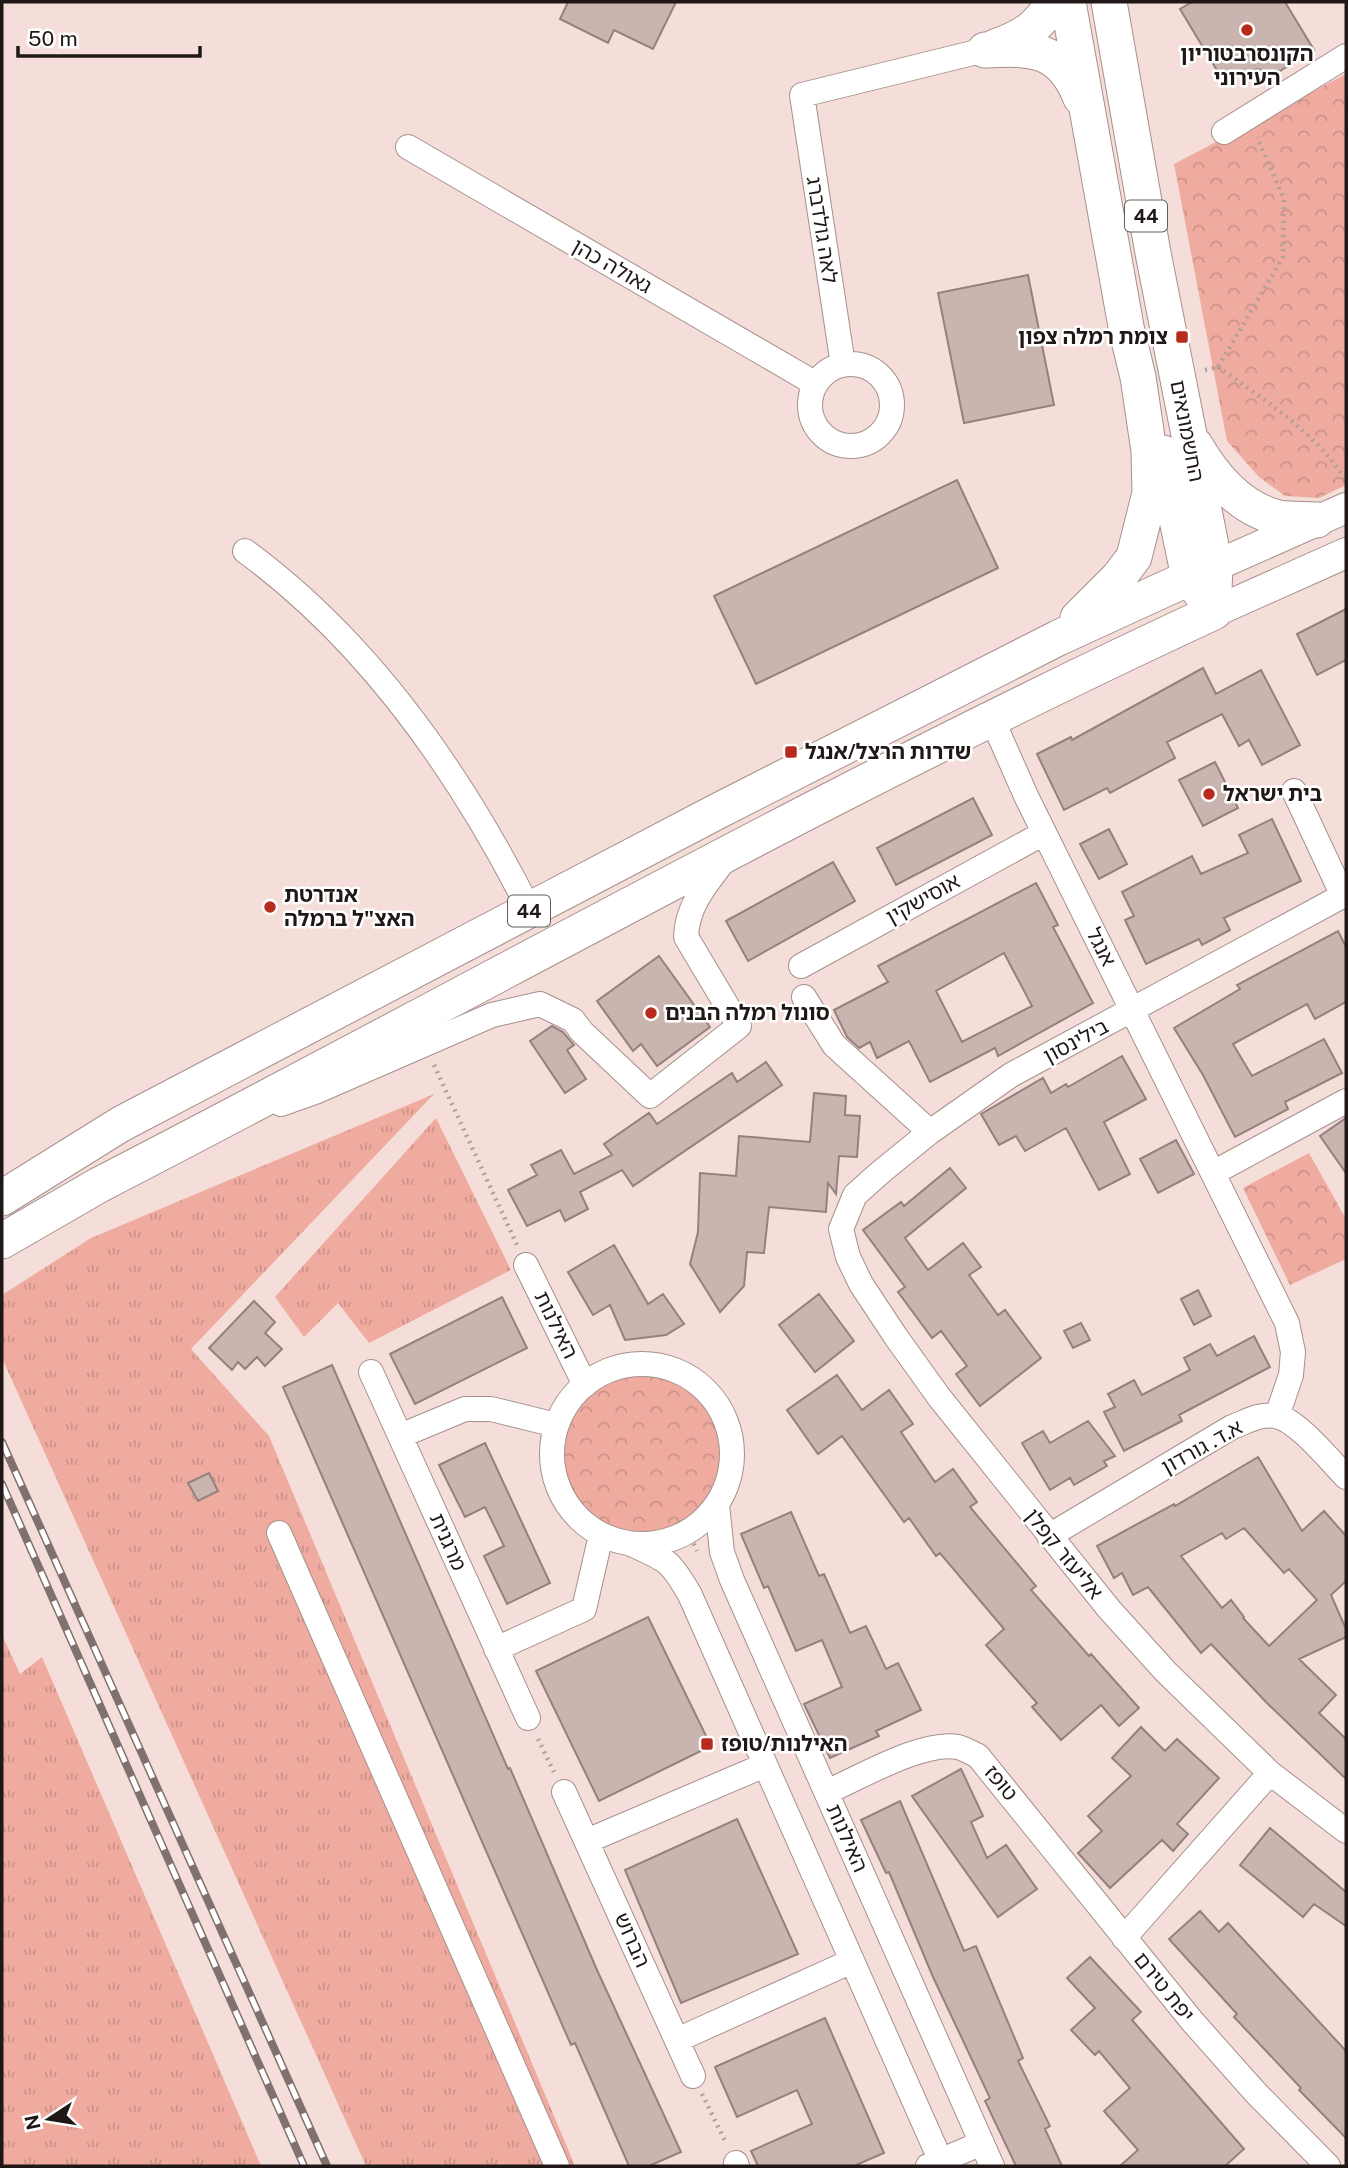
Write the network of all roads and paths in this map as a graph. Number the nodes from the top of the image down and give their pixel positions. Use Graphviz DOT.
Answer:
graph roads {
  1 [pos="1054,2"];
  2 [pos="1068,2"];
  3 [pos="1110,2"];
  4 [pos="985,50"];
  5 [pos="1346,56"];
  6 [pos="1248,118"];
  7 [pos="1224,132"];
  8 [pos="1093,142"];
  9 [pos="408,147"];
  10 [pos="843,365"];
  11 [pos="1218,367"];
  12 [pos="1138,377"];
  13 [pos="1177,377"];
  14 [pos="816,384"];
  15 [pos="1186,430"];
  16 [pos="1346,481"];
  17 [pos="1332,514"];
  18 [pos="245,551"];
  19 [pos="1346,553"];
  20 [pos="1202,572"];
  21 [pos="1214,612"];
  22 [pos="1058,638"];
  23 [pos="992,719"];
  24 [pos="1294,790"];
  25 [pos="1045,833"];
  26 [pos="731,851"];
  27 [pos="1345,895"];
  28 [pos="530,911"];
  29 [pos="801,966"];
  30 [pos="804,997"];
  31 [pos="1133,1010"];
  32 [pos="425,1044"];
  33 [pos="1346,1101"];
  34 [pos="211,1127"];
  35 [pos="930,1132"];
  36 [pos="1213,1173"];
  37 [pos="3,1187"];
  38 [pos="841,1229"];
  39 [pos="11,1236"];
  40 [pos="526,1265"];
  41 [pos="371,1372"];
  42 [pos="585,1385"];
  43 [pos="1277,1416"];
  44 [pos="556,1425"];
  45 [pos="400,1436"];
  46 [pos="1346,1477"];
  47 [pos="717,1506"];
  48 [pos="279,1532"];
  49 [pos="601,1535"];
  50 [pos="1049,1536"];
  51 [pos="631,1544"];
  52 [pos="496,1649"];
  53 [pos="528,1718"];
  54 [pos="765,1765"];
  55 [pos="1270,1773"];
  56 [pos="564,1792"];
  57 [pos="827,1792"];
  58 [pos="1346,1831"];
  59 [pos="587,1841"];
  60 [pos="1124,1938"];
  61 [pos="852,1961"];
  62 [pos="677,2040"];
  63 [pos="693,2076"];
  64 [pos="982,2143"];
  65 [pos="736,2164"];
  66 [pos="937,2164"];
  67 [pos="557,2166"];
  68 [pos="992,2166"];
  69 [pos="1328,2166"];
  1 -- 4 [label="highway"];
  2 -- 8 [label="highway, החשמונאים / 44"];
  3 -- 13 [label="highway, החשמונאים / 44"];
  4 -- 8 [label="highway"];
  4 -- 10 [label="street, לאה גולדברג"];
  5 -- 6 [label="street"];
  6 -- 7 [label="street"];
  6 -- 11 [label="path"];
  8 -- 12 [label="highway, החשמונאים / 44"];
  9 -- 14 [label="street, גאולה כהן"];
  10 -- 14 [label="street"];
  10 -- 14 [label="street"];
  11 -- 13 [label="path"];
  11 -- 16 [label="path"];
  12 -- 20 [label="highway"];
  12 -- 22 [label="highway, 44"];
  13 -- 15 [label="highway, החשמונאים / 44"];
  15 -- 17 [label="highway, 44"];
  15 -- 20 [label="highway, החשמונאים / 44"];
  17 -- 20 [label="main road"];
  18 -- 28 [label="street"];
  19 -- 21 [label="main road"];
  20 -- 21 [label="highway, החשמונאים / 44"];
  20 -- 22 [label="highway, 44"];
  21 -- 23 [label="highway, 44"];
  22 -- 28 [label="highway, 44"];
  23 -- 25 [label="street, אנגל"];
  23 -- 26 [label="highway, 44"];
  24 -- 27 [label="street"];
  25 -- 29 [label="street, אוסישקין"];
  25 -- 31 [label="street, אנגל"];
  26 -- 32 [label="street"];
  26 -- 34 [label="highway, 44"];
  27 -- 31 [label="street, בילינסון"];
  28 -- 37 [label="highway, 44"];
  30 -- 35 [label="street"];
  31 -- 35 [label="street, בילינסון"];
  31 -- 36 [label="street, אנגל"];
  32 -- 34 [label="street"];
  32 -- 40 [label="path"];
  33 -- 36 [label="street"];
  34 -- 39 [label="highway, 44"];
  35 -- 38 [label="street, בילינסון"];
  36 -- 43 [label="street, אנגל"];
  38 -- 50 [label="street, אליעזר קפלן"];
  40 -- 42 [label="street, האילנות"];
  41 -- 45 [label="street, מרגנית"];
  42 -- 44 [label="street"];
  42 -- 47 [label="street"];
  43 -- 46 [label="street"];
  43 -- 50 [label="street, א.ד. גורדון"];
  44 -- 45 [label="street"];
  44 -- 49 [label="street"];
  45 -- 52 [label="street, מרגנית"];
  47 -- 51 [label="street"];
  47 -- 57 [label="street, האילנות"];
  48 -- 67 [label="street"];
  49 -- 51 [label="street"];
  49 -- 52 [label="street"];
  50 -- 55 [label="street, אליעזר קפלן"];
  51 -- 54 [label="street"];
  52 -- 53 [label="street, מרגנית"];
  53 -- 56 [label="path"];
  54 -- 59 [label="street"];
  54 -- 61 [label="street"];
  55 -- 58 [label="street, אליעזר קפלן"];
  55 -- 60 [label="street, יפת טירם"];
  56 -- 59 [label="street, הברוש"];
  57 -- 60 [label="street, טופז"];
  57 -- 64 [label="street, האילנות"];
  59 -- 62 [label="street, הברוש"];
  60 -- 69 [label="street, יפת טירם"];
  61 -- 62 [label="street"];
  61 -- 66 [label="street"];
  62 -- 63 [label="street, הברוש"];
  63 -- 65 [label="path"];
  64 -- 66 [label="street"];
  64 -- 68 [label="street, האילנות"];
}
